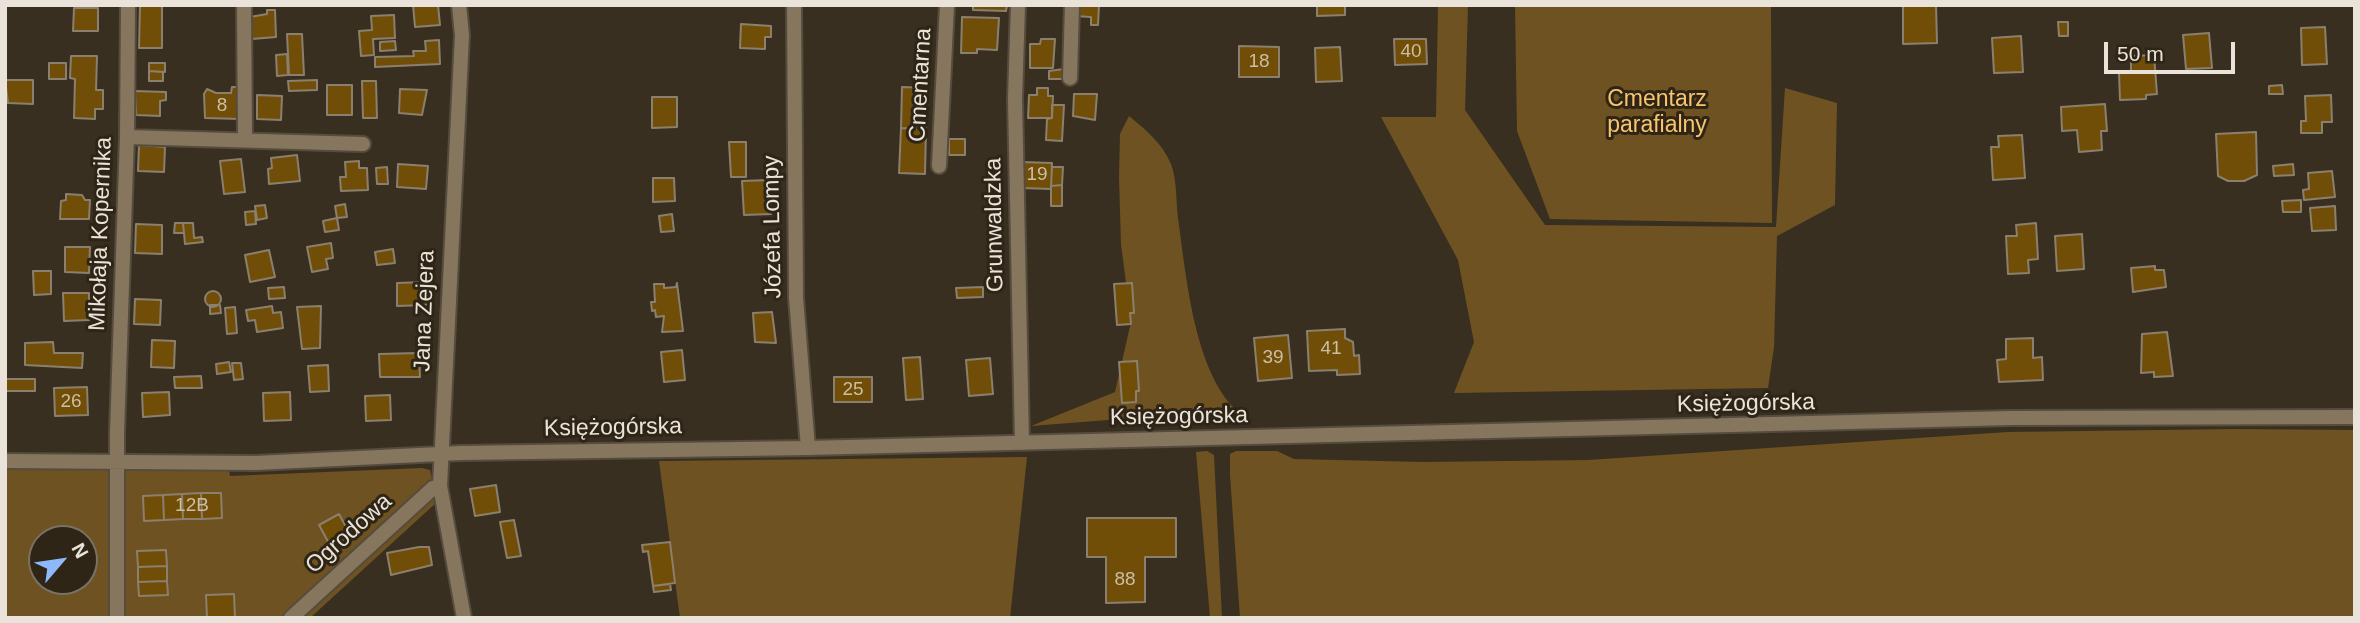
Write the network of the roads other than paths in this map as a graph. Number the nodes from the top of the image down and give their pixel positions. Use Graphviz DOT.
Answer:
graph roads {
  1 [pos="128,5"];
  2 [pos="244,5"];
  3 [pos="459,5"];
  4 [pos="794,5"];
  5 [pos="947,5"];
  6 [pos="1018,5"];
  7 [pos="1072,5"];
  8 [pos="1070,78"];
  9 [pos="127,137"];
  10 [pos="245,139"];
  11 [pos="363,145"];
  12 [pos="939,166"];
  13 [pos="2355,417"];
  14 [pos="1022,443"];
  15 [pos="808,448"];
  16 [pos="442,454"];
  17 [pos="5,461"];
  18 [pos="117,464"];
  19 [pos="440,486"];
  20 [pos="117,618"];
  21 [pos="290,618"];
  22 [pos="464,618"];
  1 -- 9 [label="street, Mikołaja Kopernika"];
  2 -- 10 [label="street"];
  3 -- 16 [label="street, Jana Zejera"];
  4 -- 15 [label="street, Józefa Lompy"];
  5 -- 12 [label="street, Cmentarna"];
  6 -- 14 [label="street, Grunwaldzka"];
  7 -- 8 [label="street"];
  9 -- 10 [label="street"];
  9 -- 18 [label="street, Mikołaja Kopernika"];
  10 -- 11 [label="street"];
  13 -- 14 [label="street, Księżogórska"];
  14 -- 15 [label="street, Księżogórska"];
  15 -- 16 [label="street, Księżogórska"];
  16 -- 18 [label="street, Księżogórska"];
  16 -- 19 [label="street, Jana Zejera"];
  17 -- 18 [label="street, Księżogórska"];
  18 -- 20 [label="street"];
  19 -- 21 [label="street, Ogrodowa"];
  19 -- 22 [label="street, Jana Zejera"];
}
